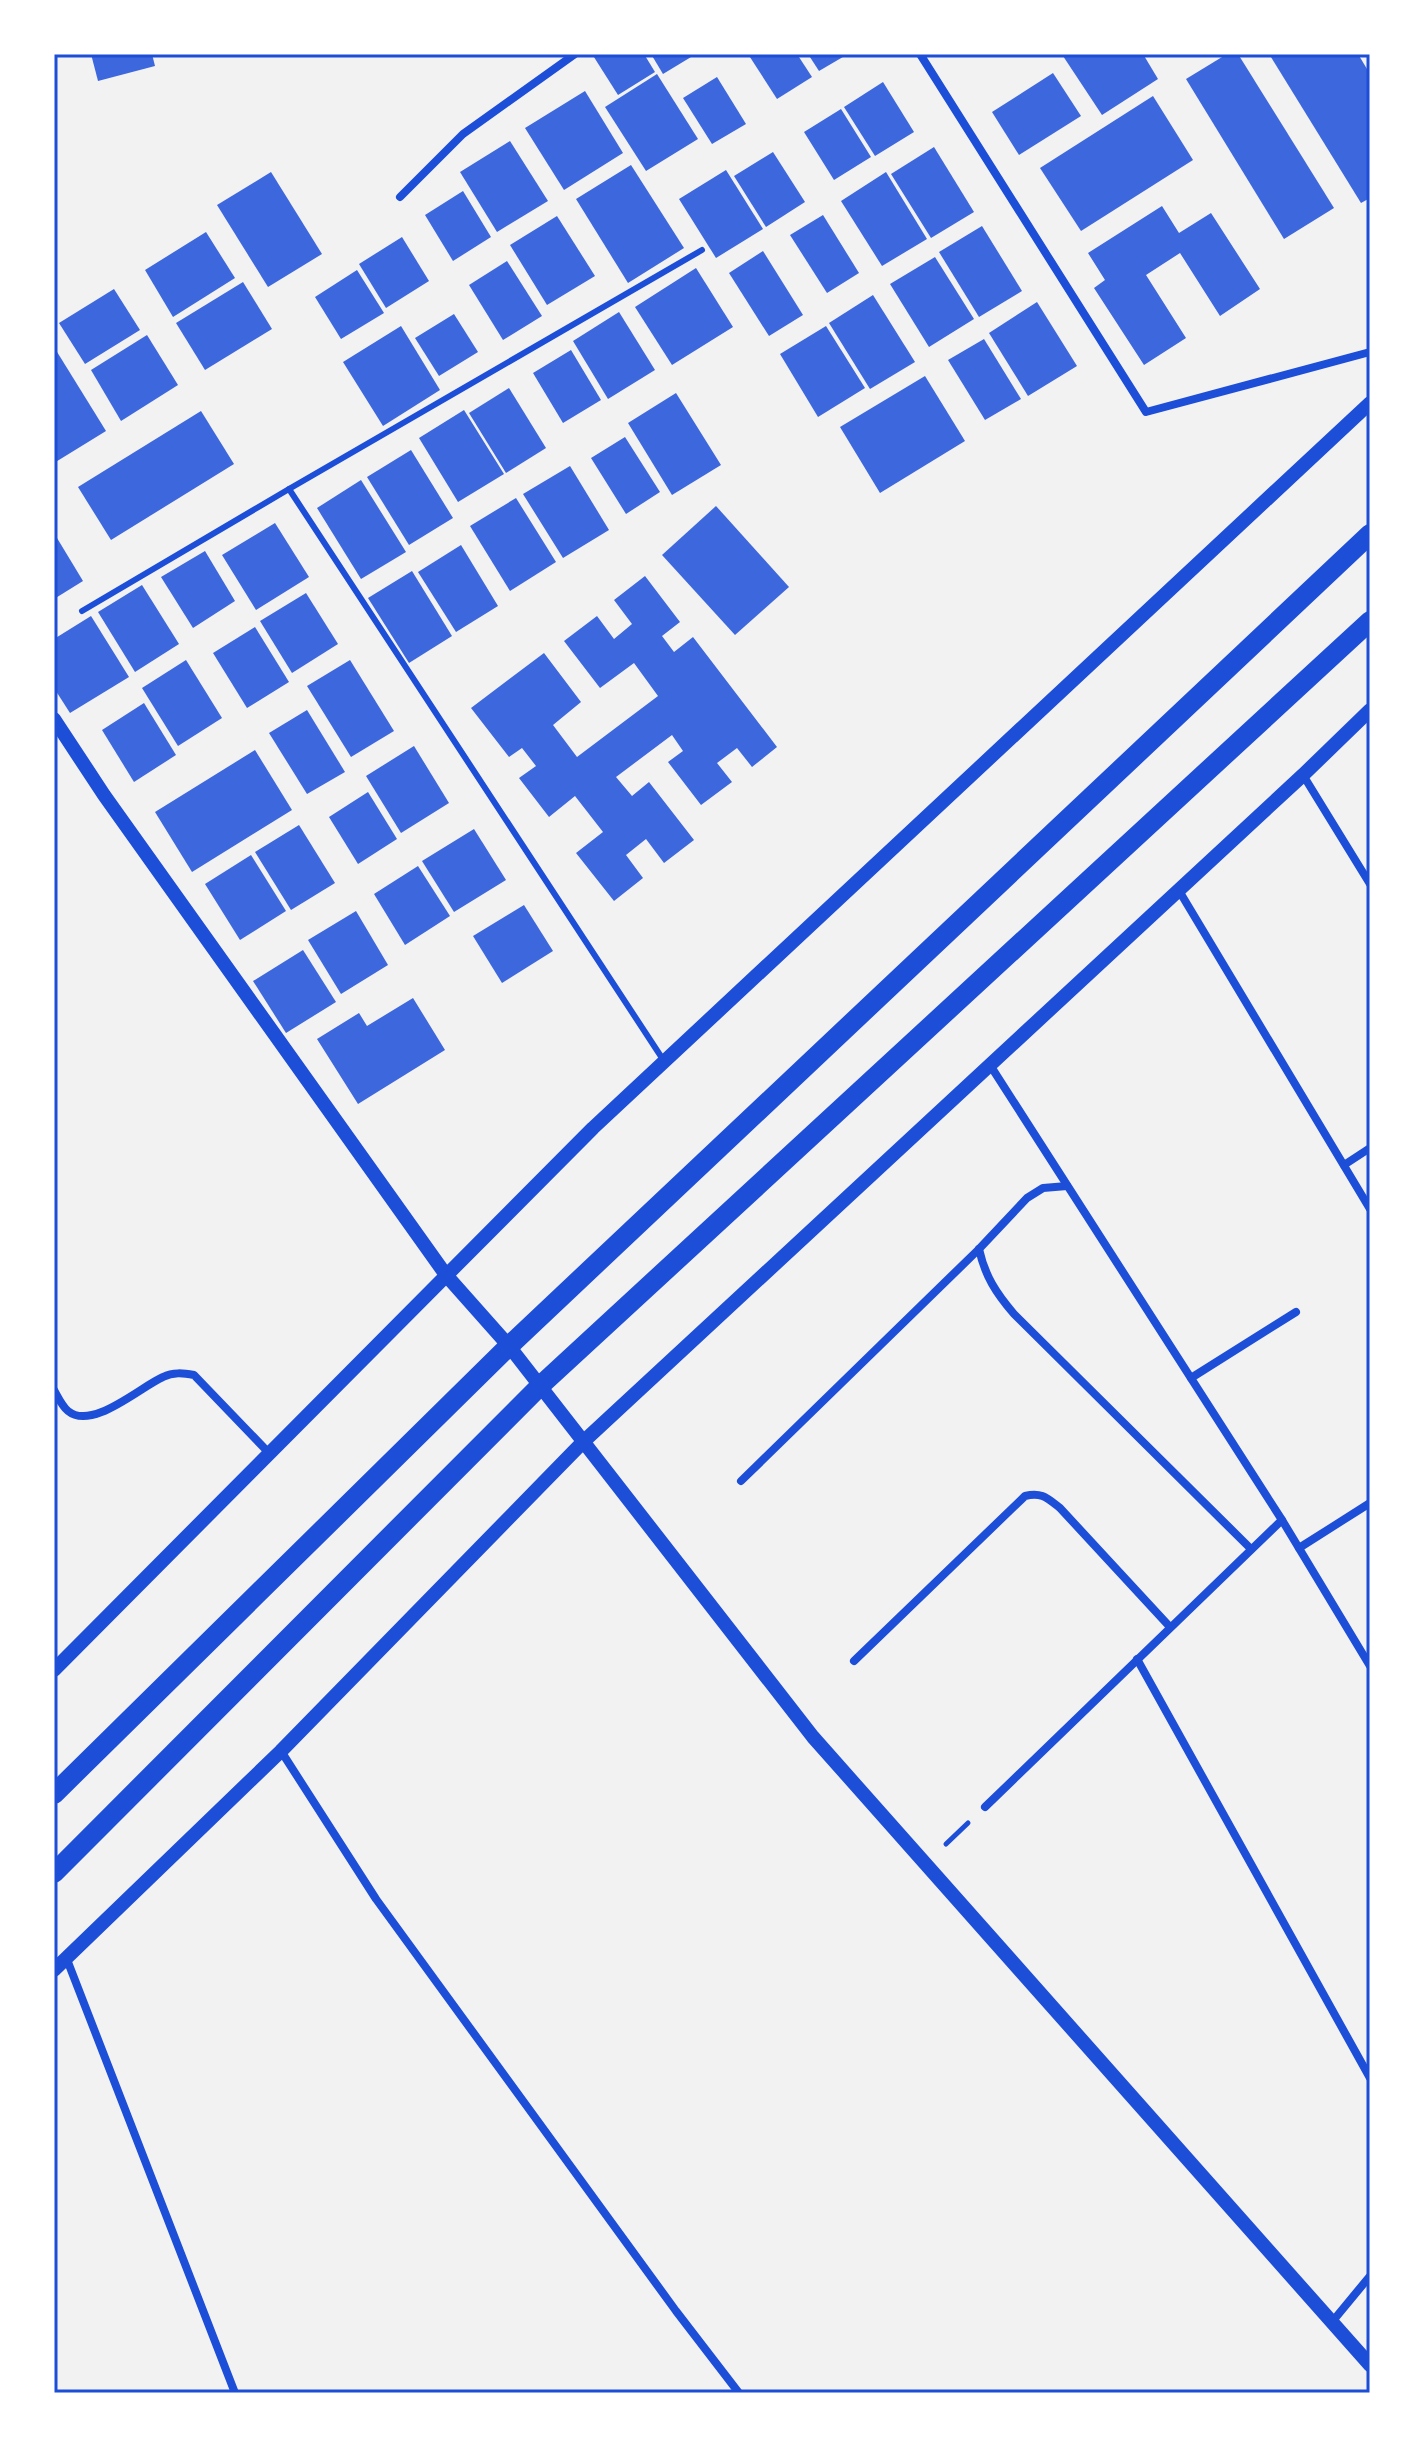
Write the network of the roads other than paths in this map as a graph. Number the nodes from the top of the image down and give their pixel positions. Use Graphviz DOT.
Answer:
graph roads {
  1 [pos="575,54"];
  2 [pos="920,54"];
  3 [pos="400,197"];
  4 [pos="702,250"];
  5 [pos="1370,352"];
  6 [pos="1370,403"];
  7 [pos="289,489"];
  8 [pos="1370,534"];
  9 [pos="82,611"];
  10 [pos="1370,621"];
  11 [pos="1370,710"];
  12 [pos="54,719"];
  13 [pos="1303,775"];
  14 [pos="1370,884"];
  15 [pos="1178,889"];
  16 [pos="664,1062"];
  17 [pos="989,1065"];
  18 [pos="1370,1148"];
  19 [pos="1344,1165"];
  20 [pos="1067,1186"];
  21 [pos="1370,1209"];
  22 [pos="979,1249"];
  23 [pos="446,1275"];
  24 [pos="1296,1312"];
  25 [pos="509,1346"];
  26 [pos="1191,1378"];
  27 [pos="540,1386"];
  28 [pos="54,1390"];
  29 [pos="583,1442"];
  30 [pos="270,1454"];
  31 [pos="741,1481"];
  32 [pos="1370,1503"];
  33 [pos="1282,1520"];
  34 [pos="1299,1548"];
  35 [pos="1251,1549"];
  36 [pos="1170,1627"];
  37 [pos="1137,1659"];
  38 [pos="854,1661"];
  39 [pos="1370,1666"];
  40 [pos="54,1670"];
  41 [pos="281,1751"];
  42 [pos="54,1794"];
  43 [pos="985,1807"];
  44 [pos="54,1873"];
  45 [pos="66,1957"];
  46 [pos="54,1970"];
  47 [pos="1370,2078"];
  48 [pos="1370,2276"];
  49 [pos="1332,2322"];
  50 [pos="1370,2365"];
  51 [pos="235,2393"];
  52 [pos="739,2393"];
  1 -- 3 [label="street"];
  2 -- 5 [label="street"];
  4 -- 7 [label="lane"];
  6 -- 16 [label="street"];
  7 -- 9 [label="lane"];
  7 -- 16 [label="lane"];
  8 -- 25 [label="main road"];
  10 -- 27 [label="main road"];
  11 -- 13 [label="street"];
  12 -- 23 [label="street"];
  13 -- 14 [label="street"];
  13 -- 15 [label="street"];
  15 -- 17 [label="street"];
  15 -- 19 [label="street"];
  16 -- 23 [label="street"];
  17 -- 20 [label="street"];
  17 -- 29 [label="street"];
  18 -- 19 [label="street"];
  19 -- 21 [label="street"];
  20 -- 22 [label="street"];
  20 -- 26 [label="street"];
  22 -- 31 [label="street"];
  22 -- 35 [label="street"];
  23 -- 25 [label="street"];
  23 -- 30 [label="street"];
  24 -- 26 [label="street"];
  25 -- 27 [label="street"];
  25 -- 42 [label="main road"];
  26 -- 33 [label="street"];
  27 -- 29 [label="street"];
  27 -- 44 [label="main road"];
  28 -- 30 [label="street"];
  29 -- 41 [label="street"];
  29 -- 49 [label="street"];
  30 -- 40 [label="street"];
  32 -- 34 [label="street"];
  33 -- 34 [label="street"];
  33 -- 35 [label="street"];
  34 -- 39 [label="street"];
  35 -- 36 [label="street"];
  36 -- 37 [label="street"];
  36 -- 38 [label="street"];
  37 -- 43 [label="street"];
  37 -- 47 [label="street"];
  41 -- 45 [label="street"];
  41 -- 52 [label="street"];
  45 -- 46 [label="street"];
  45 -- 51 [label="street"];
  48 -- 49 [label="street"];
  49 -- 50 [label="street"];
}
